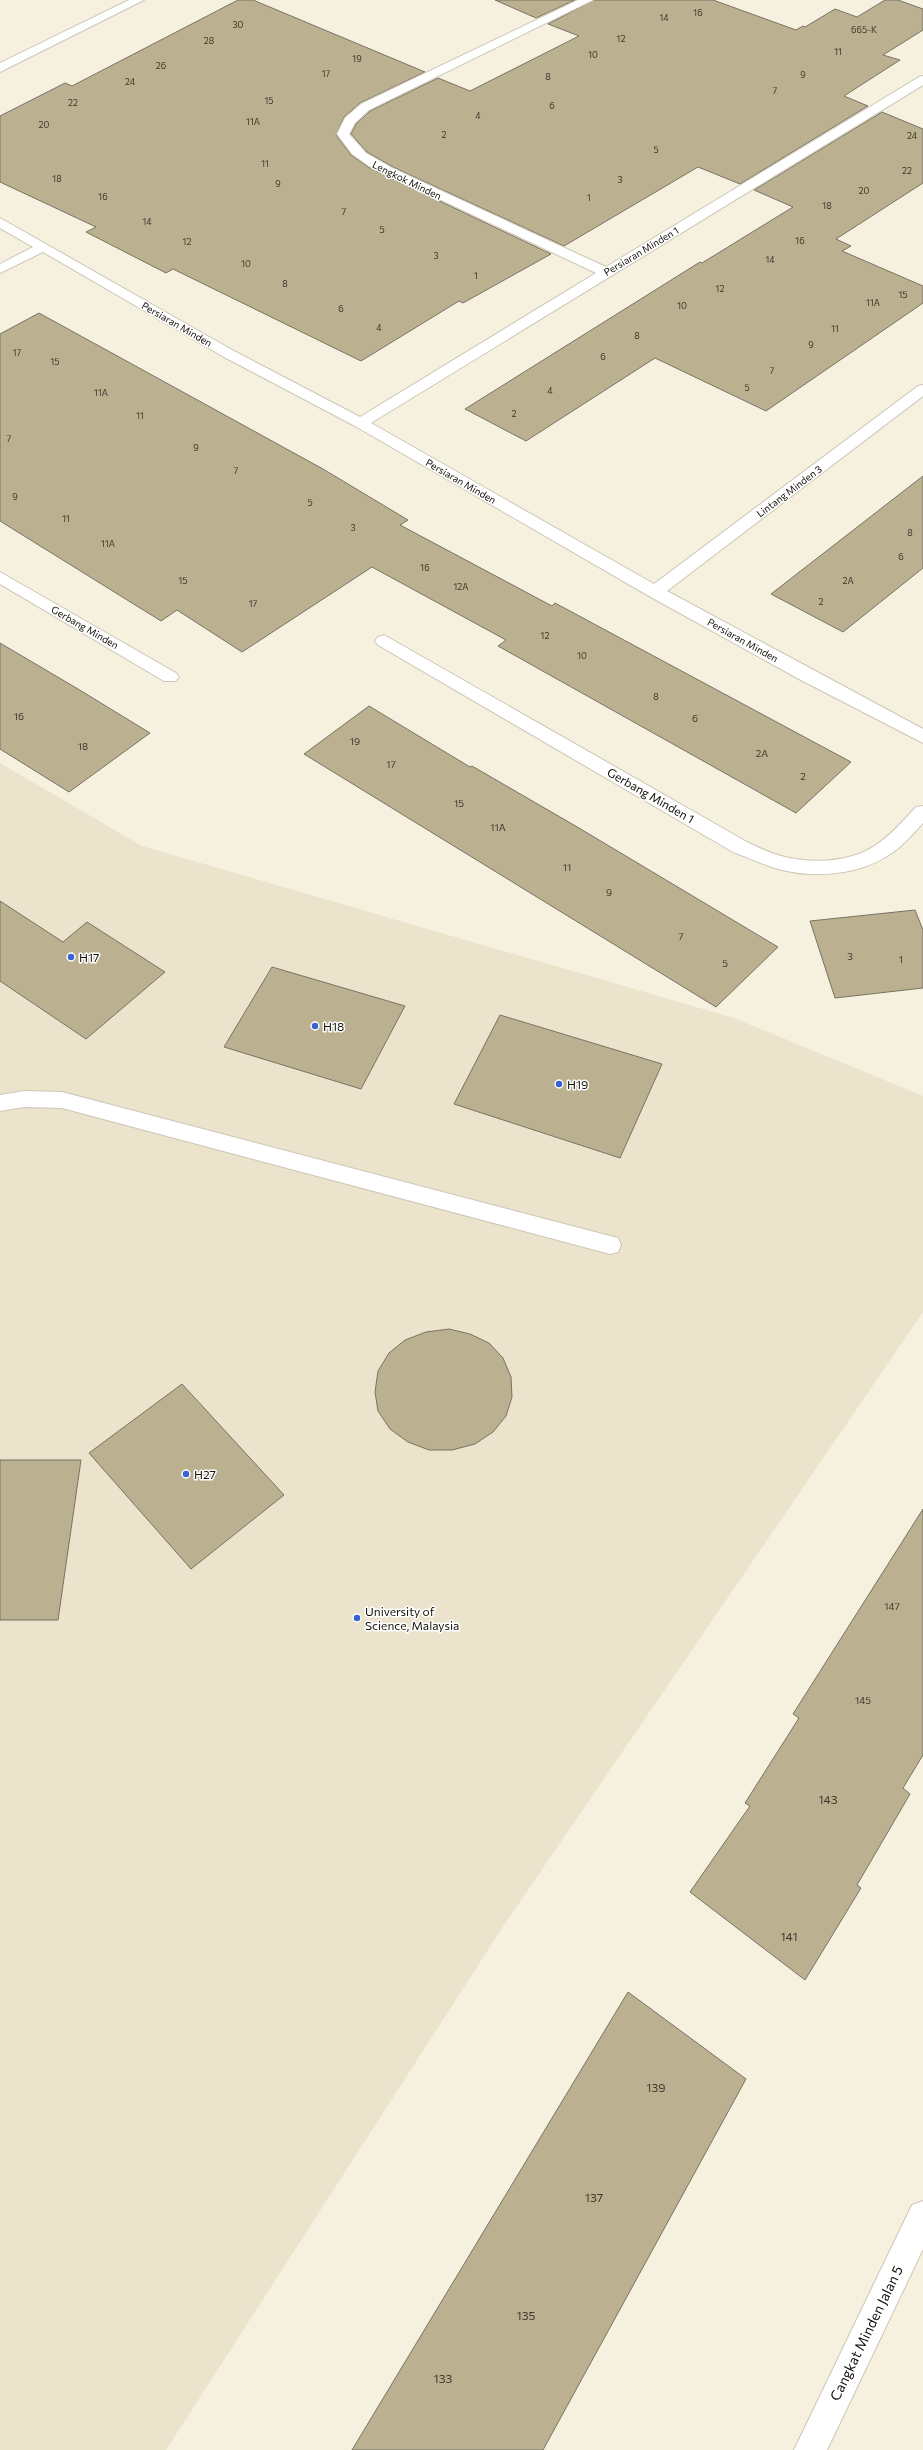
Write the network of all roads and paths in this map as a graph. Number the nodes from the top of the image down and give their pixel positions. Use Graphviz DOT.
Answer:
graph roads {
  1 [pos="138,0"];
  2 [pos="587,0"];
  3 [pos="0,68"];
  4 [pos="923,80"];
  5 [pos="0,222"];
  6 [pos="43,247"];
  7 [pos="0,269"];
  8 [pos="605,272"];
  9 [pos="923,389"];
  10 [pos="360,423"];
  11 [pos="0,577"];
  12 [pos="655,592"];
  13 [pos="384,641"];
  14 [pos="170,677"];
  15 [pos="923,737"];
  16 [pos="923,812"];
  17 [pos="0,1103"];
  18 [pos="610,1245"];
  19 [pos="923,2216"];
  20 [pos="810,2450"];
  1 -- 3 [label="street"];
  2 -- 8 [label="street, Lengkok Minden"];
  4 -- 8 [label="street, Persiaran Minden 1"];
  5 -- 6 [label="street, Persiaran Minden"];
  6 -- 7 [label="street"];
  6 -- 10 [label="street, Persiaran Minden"];
  8 -- 10 [label="street, Persiaran Minden 1"];
  9 -- 12 [label="street, Lintang Minden 3"];
  10 -- 12 [label="street, Persiaran Minden"];
  11 -- 14 [label="street, Gerbang Minden"];
  12 -- 15 [label="street, Persiaran Minden"];
  13 -- 16 [label="street, Gerbang Minden 1"];
  17 -- 18 [label="street"];
  19 -- 20 [label="street, Cangkat Minden Jalan 5"];
}
